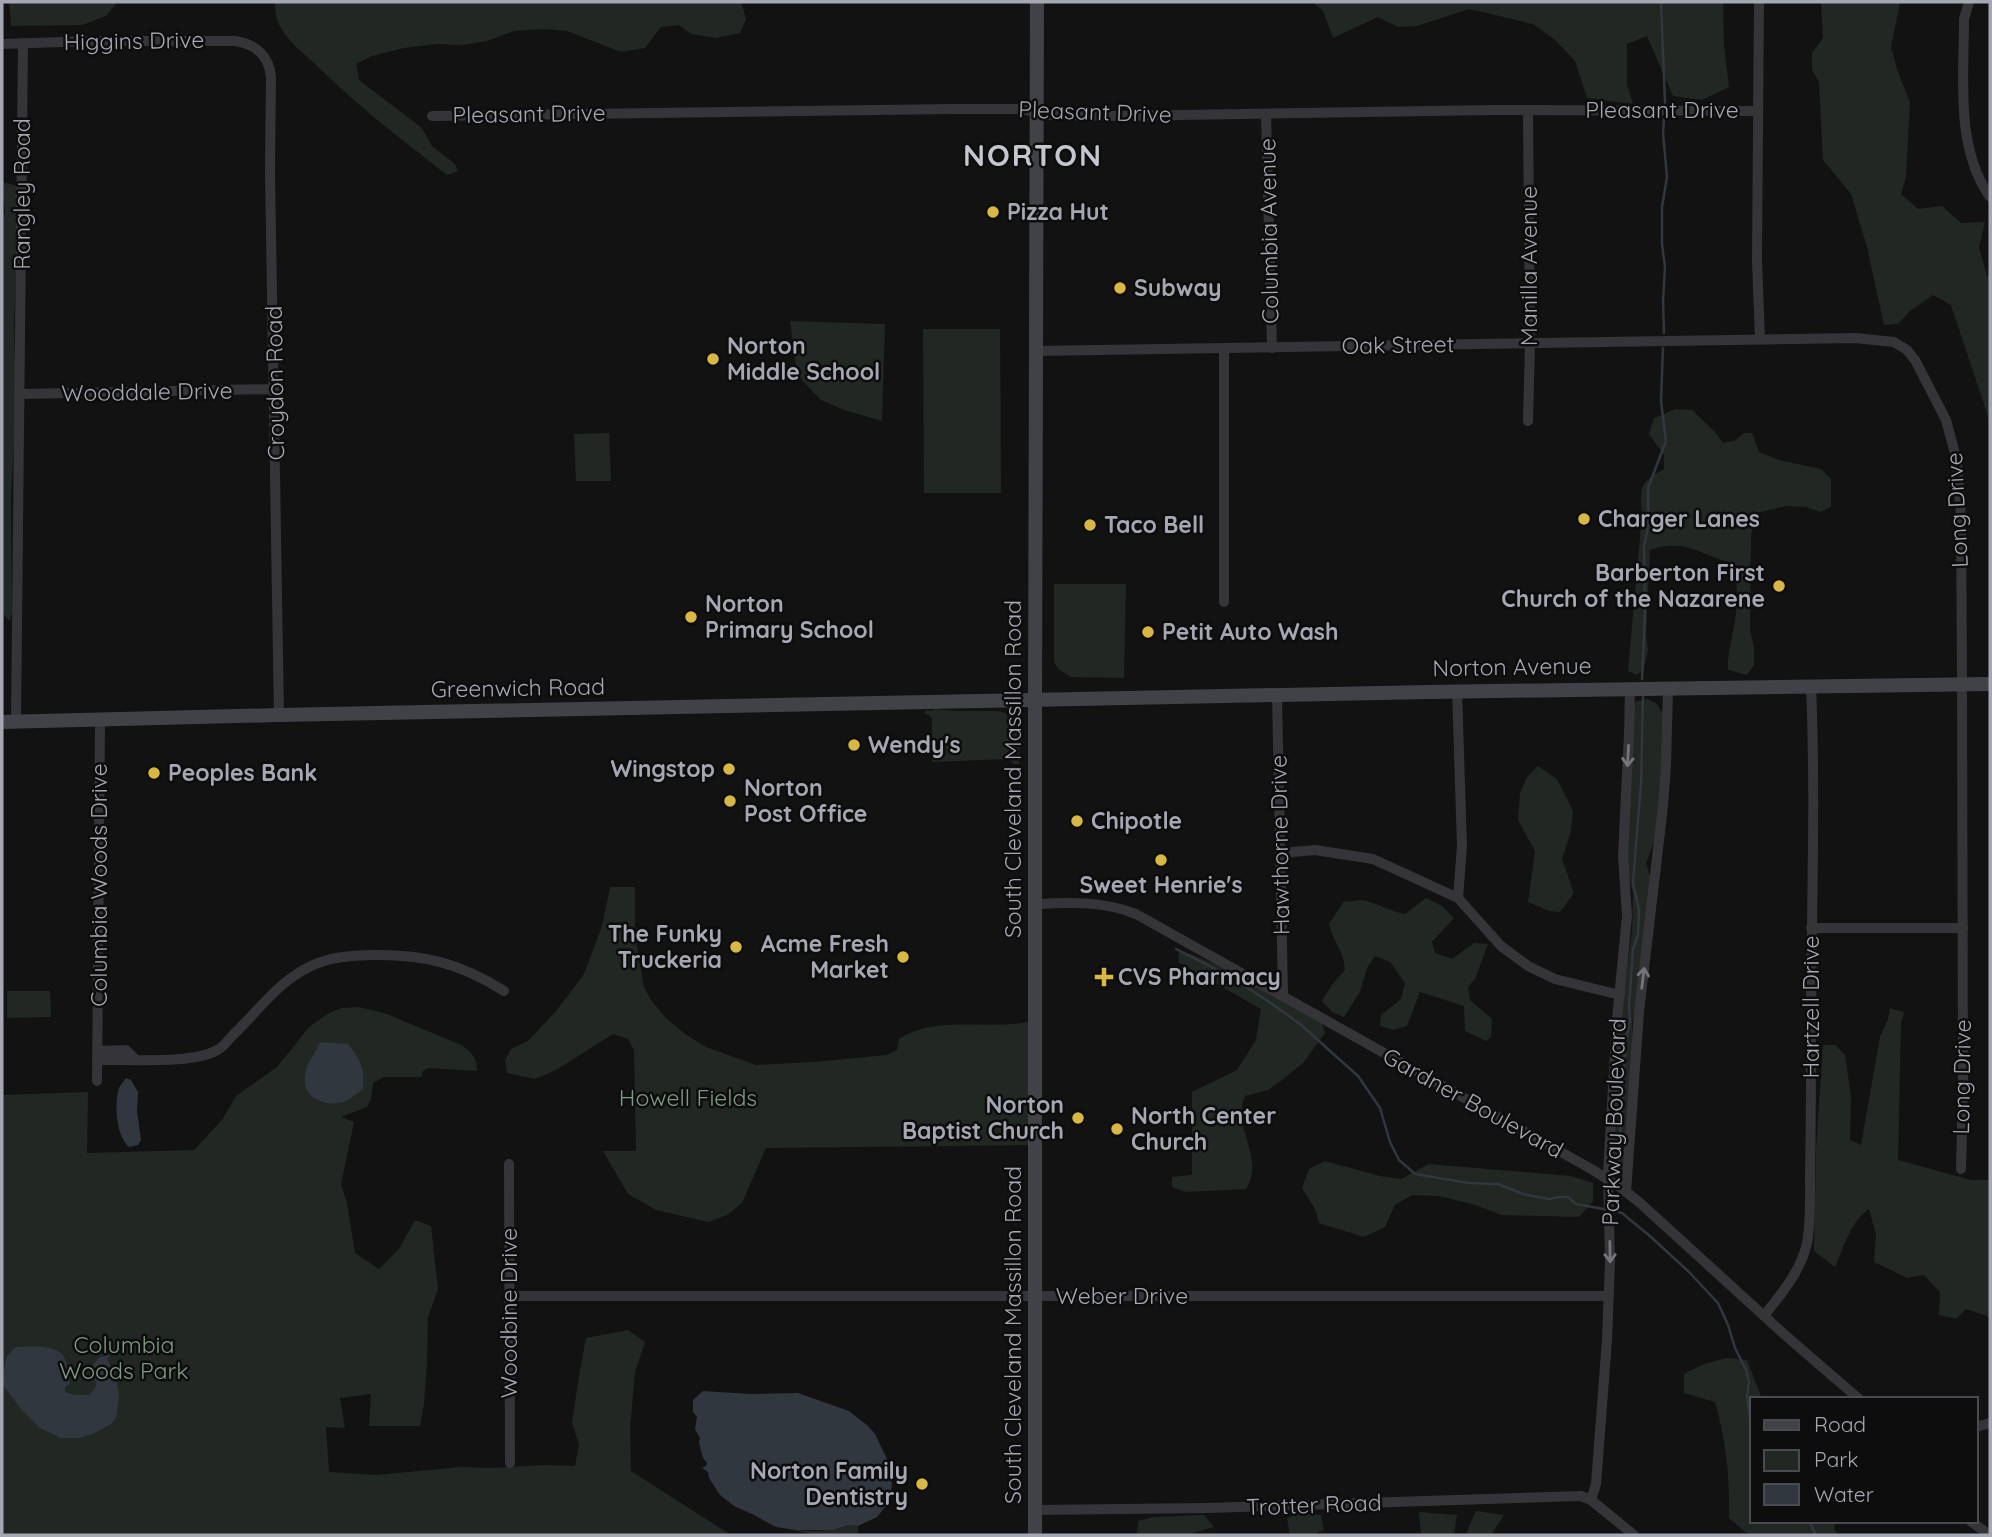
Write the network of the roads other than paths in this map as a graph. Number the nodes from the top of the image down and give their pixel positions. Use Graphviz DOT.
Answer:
graph roads {
  1 [pos="1037,2"];
  2 [pos="1759,2"];
  3 [pos="1969,2"];
  4 [pos="23,43"];
  5 [pos="2,44"];
  6 [pos="263,54"];
  7 [pos="1528,111"];
  8 [pos="1758,111"];
  9 [pos="1036,113"];
  10 [pos="1266,115"];
  11 [pos="432,116"];
  12 [pos="1990,197"];
  13 [pos="1760,339"];
  14 [pos="1530,343"];
  15 [pos="1224,348"];
  16 [pos="1272,348"];
  17 [pos="1035,351"];
  18 [pos="275,389"];
  19 [pos="20,394"];
  20 [pos="1528,421"];
  21 [pos="1224,602"];
  22 [pos="1962,684"];
  23 [pos="1990,684"];
  24 [pos="1811,686"];
  25 [pos="1630,688"];
  26 [pos="1668,688"];
  27 [pos="1457,691"];
  28 [pos="1277,695"];
  29 [pos="1035,700"];
  30 [pos="279,715"];
  31 [pos="100,720"];
  32 [pos="9,722"];
  33 [pos="1281,853"];
  34 [pos="1458,898"];
  35 [pos="1035,904"];
  36 [pos="1811,928"];
  37 [pos="1962,928"];
  38 [pos="504,991"];
  39 [pos="1283,995"];
  40 [pos="1620,995"];
  41 [pos="98,1055"];
  42 [pos="97,1081"];
  43 [pos="509,1164"];
  44 [pos="1961,1169"];
  45 [pos="1609,1180"];
  46 [pos="1626,1192"];
  47 [pos="1036,1295"];
  48 [pos="509,1296"];
  49 [pos="1609,1296"];
  50 [pos="1765,1315"];
  51 [pos="1857,1397"];
  52 [pos="510,1463"];
  53 [pos="1591,1500"];
  54 [pos="1036,1510"];
  55 [pos="1973,1523"];
  56 [pos="1035,1535"];
  57 [pos="1634,1535"];
  58 [pos="1990,1535"];
  1 -- 9 [label="main road, South Cleveland Massillon Road"];
  2 -- 8 [label="street"];
  3 -- 12 [label="street"];
  4 -- 5 [label="street, Higgins Drive"];
  4 -- 6 [label="street, Higgins Drive"];
  4 -- 19 [label="street, Rangley Road"];
  6 -- 18 [label="street, Croydon Road"];
  7 -- 8 [label="street, Pleasant Drive"];
  7 -- 10 [label="street, Pleasant Drive"];
  7 -- 14 [label="street, Manilla Avenue"];
  8 -- 13 [label="street"];
  9 -- 10 [label="street, Pleasant Drive"];
  9 -- 11 [label="street, Pleasant Drive"];
  9 -- 17 [label="main road, South Cleveland Massillon Road"];
  10 -- 16 [label="street, Columbia Avenue"];
  13 -- 14 [label="street, Oak Street"];
  13 -- 22 [label="street, Long Drive"];
  14 -- 16 [label="street, Oak Street"];
  14 -- 20 [label="street, Manilla Avenue"];
  15 -- 16 [label="street, Oak Street"];
  15 -- 17 [label="street, Oak Street"];
  15 -- 21 [label="street"];
  17 -- 29 [label="main road, South Cleveland Massillon Road"];
  18 -- 19 [label="street, Wooddale Drive"];
  18 -- 30 [label="street, Croydon Road"];
  19 -- 32 [label="street, Rangley Road"];
  22 -- 23 [label="main road, Norton Avenue"];
  22 -- 24 [label="main road, Norton Avenue"];
  22 -- 37 [label="street, Long Drive"];
  24 -- 26 [label="main road, Norton Avenue"];
  24 -- 36 [label="street, Hartzell Drive"];
  25 -- 26 [label="main road, Norton Avenue"];
  25 -- 27 [label="main road, Norton Avenue"];
  25 -- 40 [label="street, Parkway Boulevard, one-way"];
  46 -- 26 [label="street, Parkway Boulevard, one-way"];
  27 -- 28 [label="main road, Norton Avenue"];
  27 -- 34 [label="street"];
  28 -- 29 [label="main road, Norton Avenue"];
  28 -- 33 [label="street, Hawthorne Drive"];
  29 -- 30 [label="main road, Greenwich Road"];
  29 -- 35 [label="main road, South Cleveland Massillon Road"];
  30 -- 31 [label="main road, Greenwich Road"];
  31 -- 32 [label="main road, Greenwich Road"];
  31 -- 41 [label="street, Columbia Woods Drive"];
  33 -- 34 [label="street"];
  33 -- 39 [label="street, Hawthorne Drive"];
  34 -- 40 [label="street"];
  35 -- 39 [label="street, Gardner Boulevard"];
  35 -- 47 [label="main road, South Cleveland Massillon Road"];
  36 -- 37 [label="street"];
  36 -- 50 [label="street, Hartzell Drive"];
  37 -- 44 [label="street, Long Drive"];
  38 -- 41 [label="street"];
  39 -- 45 [label="street, Gardner Boulevard"];
  40 -- 45 [label="street, Parkway Boulevard"];
  41 -- 42 [label="street, Columbia Woods Drive"];
  43 -- 48 [label="street, Woodbine Drive"];
  45 -- 46 [label="street, Gardner Boulevard"];
  45 -- 49 [label="street, Parkway Boulevard, one-way"];
  46 -- 50 [label="street, Gardner Boulevard"];
  47 -- 48 [label="street, Weber Drive"];
  47 -- 49 [label="street, Weber Drive"];
  47 -- 54 [label="main road, South Cleveland Massillon Road"];
  48 -- 52 [label="street, Woodbine Drive"];
  49 -- 53 [label="street, Parkway Boulevard"];
  50 -- 51 [label="street, Gardner Boulevard"];
  53 -- 54 [label="street, Trotter Road"];
  53 -- 57 [label="street"];
  54 -- 56 [label="main road, South Cleveland Massillon Road"];
  55 -- 58 [label="street"];
}
